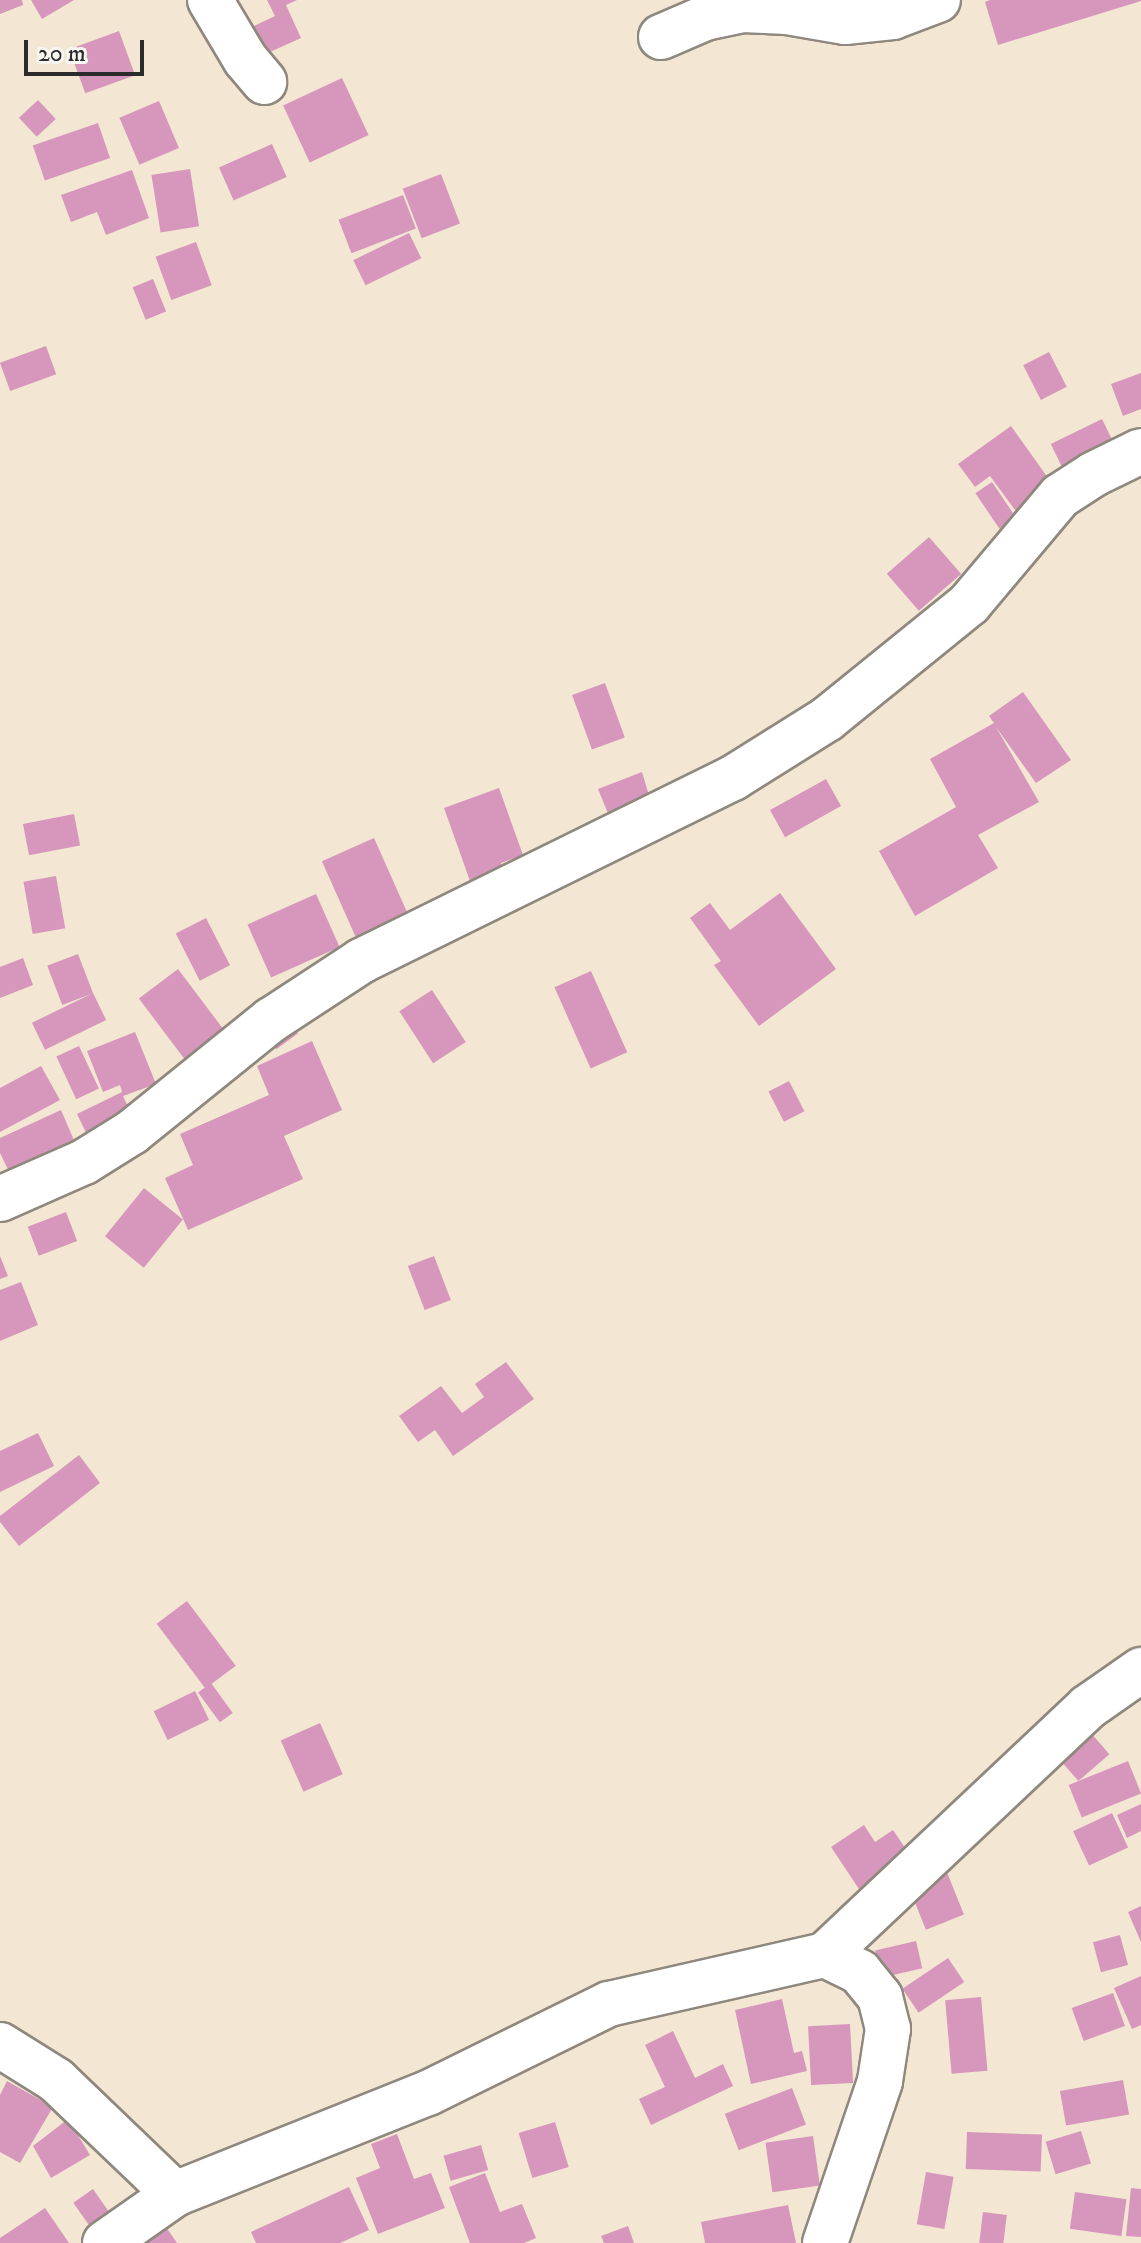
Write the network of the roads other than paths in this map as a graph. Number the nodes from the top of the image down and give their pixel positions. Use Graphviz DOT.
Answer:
graph roads {
  1 [pos="210,0"];
  2 [pos="938,0"];
  3 [pos="661,37"];
  4 [pos="264,82"];
  5 [pos="1141,451"];
  6 [pos="0,1199"];
  7 [pos="1141,1670"];
  8 [pos="825,1955"];
  9 [pos="0,2045"];
  10 [pos="175,2194"];
  11 [pos="105,2243"];
  12 [pos="825,2243"];
  1 -- 4 [label="street"];
  2 -- 3 [label="street"];
  5 -- 6 [label="street"];
  7 -- 8 [label="street"];
  8 -- 10 [label="street"];
  8 -- 12 [label="street"];
  9 -- 10 [label="street"];
  10 -- 11 [label="street"];
}
